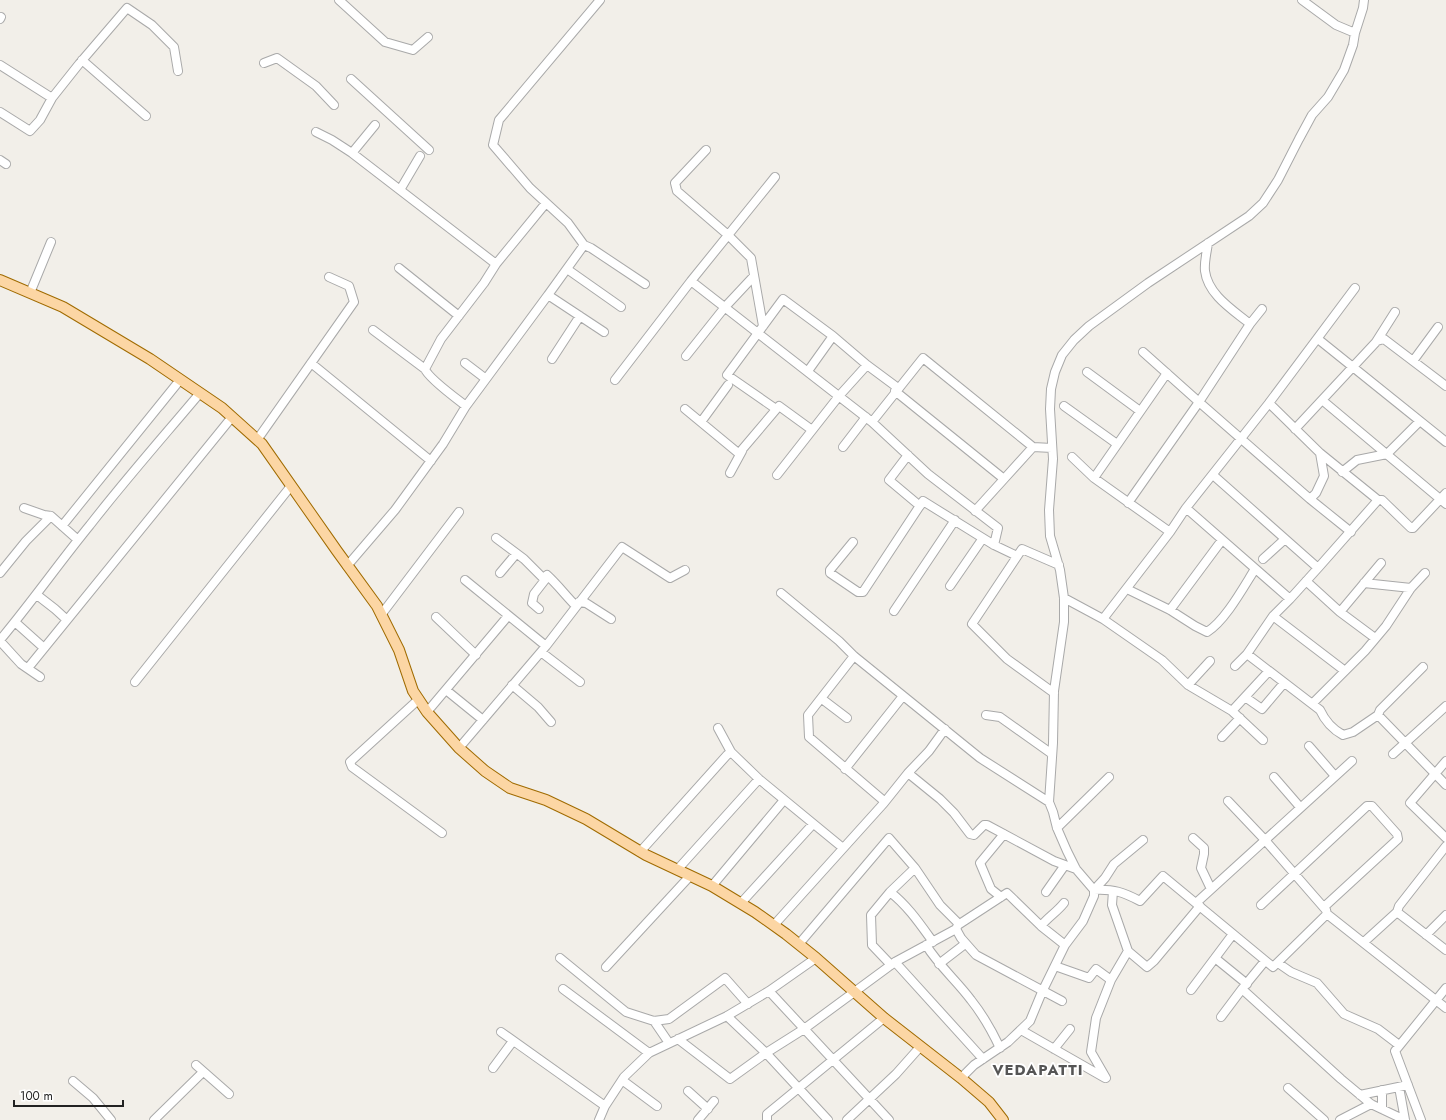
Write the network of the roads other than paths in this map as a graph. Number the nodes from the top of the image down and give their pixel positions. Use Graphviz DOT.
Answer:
graph roads {
  1 [pos="339,0"];
  2 [pos="600,0"];
  3 [pos="1302,0"];
  4 [pos="1364,0"];
  5 [pos="1355,33"];
  6 [pos="428,37"];
  7 [pos="82,60"];
  8 [pos="264,63"];
  9 [pos="0,65"];
  10 [pos="178,71"];
  11 [pos="352,79"];
  12 [pos="52,98"];
  13 [pos="334,105"];
  14 [pos="0,112"];
  15 [pos="146,116"];
  16 [pos="375,125"];
  17 [pos="316,132"];
  18 [pos="429,150"];
  19 [pos="706,150"];
  20 [pos="352,153"];
  21 [pos="420,156"];
  22 [pos="775,176"];
  23 [pos="400,190"];
  24 [pos="546,203"];
  25 [pos="728,235"];
  26 [pos="51,242"];
  27 [pos="1208,243"];
  28 [pos="584,245"];
  29 [pos="496,264"];
  30 [pos="399,268"];
  31 [pos="567,269"];
  32 [pos="754,276"];
  33 [pos="329,278"];
  34 [pos="0,280"];
  35 [pos="691,281"];
  36 [pos="645,284"];
  37 [pos="1355,288"];
  38 [pos="30,293"];
  39 [pos="548,295"];
  40 [pos="621,306"];
  41 [pos="725,307"];
  42 [pos="1262,309"];
  43 [pos="1395,312"];
  44 [pos="459,316"];
  45 [pos="580,316"];
  46 [pos="1250,324"];
  47 [pos="1438,327"];
  48 [pos="761,329"];
  49 [pos="373,330"];
  50 [pos="604,332"];
  51 [pos="833,336"];
  52 [pos="1318,338"];
  53 [pos="1376,342"];
  54 [pos="1143,352"];
  55 [pos="686,356"];
  56 [pos="552,359"];
  57 [pos="1413,361"];
  58 [pos="311,363"];
  59 [pos="465,363"];
  60 [pos="867,365"];
  61 [pos="1354,366"];
  62 [pos="425,369"];
  63 [pos="808,372"];
  64 [pos="1086,372"];
  65 [pos="1167,373"];
  66 [pos="486,379"];
  67 [pos="180,380"];
  68 [pos="615,380"];
  69 [pos="728,384"];
  70 [pos="1446,386"];
  71 [pos="897,390"];
  72 [pos="200,393"];
  73 [pos="839,396"];
  74 [pos="1322,400"];
  75 [pos="1199,402"];
  76 [pos="1269,403"];
  77 [pos="466,406"];
  78 [pos="1064,406"];
  79 [pos="685,409"];
  80 [pos="776,410"];
  81 [pos="1140,412"];
  82 [pos="232,417"];
  83 [pos="869,420"];
  84 [pos="1420,421"];
  85 [pos="701,422"];
  86 [pos="1295,429"];
  87 [pos="812,430"];
  88 [pos="1242,438"];
  89 [pos="257,440"];
  90 [pos="1446,442"];
  91 [pos="1117,444"];
  92 [pos="843,447"];
  93 [pos="1033,447"];
  94 [pos="1052,448"];
  95 [pos="742,451"];
  96 [pos="1320,453"];
  97 [pos="1387,454"];
  98 [pos="908,455"];
  99 [pos="1072,457"];
  100 [pos="431,461"];
  101 [pos="1342,472"];
  102 [pos="730,473"];
  103 [pos="777,475"];
  104 [pos="1213,475"];
  105 [pos="1094,478"];
  106 [pos="1004,479"];
  107 [pos="291,486"];
  108 [pos="1310,499"];
  109 [pos="1444,499"];
  110 [pos="1378,500"];
  111 [pos="1128,502"];
  112 [pos="920,506"];
  113 [pos="24,508"];
  114 [pos="1186,508"];
  115 [pos="975,511"];
  116 [pos="459,512"];
  117 [pos="51,516"];
  118 [pos="955,520"];
  119 [pos="62,526"];
  120 [pos="1170,532"];
  121 [pos="1350,532"];
  122 [pos="496,538"];
  123 [pos="983,538"];
  124 [pos="1285,539"];
  125 [pos="78,540"];
  126 [pos="1222,540"];
  127 [pos="853,542"];
  128 [pos="994,545"];
  129 [pos="516,554"];
  130 [pos="1017,556"];
  131 [pos="1263,559"];
  132 [pos="1382,563"];
  133 [pos="1059,565"];
  134 [pos="347,566"];
  135 [pos="1318,568"];
  136 [pos="1255,569"];
  137 [pos="685,570"];
  138 [pos="0,573"];
  139 [pos="500,573"];
  140 [pos="1425,573"];
  141 [pos="548,576"];
  142 [pos="465,580"];
  143 [pos="1306,581"];
  144 [pos="1364,583"];
  145 [pos="950,586"];
  146 [pos="1411,588"];
  147 [pos="1127,589"];
  148 [pos="781,593"];
  149 [pos="36,595"];
  150 [pos="1064,598"];
  151 [pos="1290,598"];
  152 [pos="578,604"];
  153 [pos="539,609"];
  154 [pos="1170,610"];
  155 [pos="894,611"];
  156 [pos="1340,612"];
  157 [pos="381,615"];
  158 [pos="508,616"];
  159 [pos="1274,616"];
  160 [pos="436,617"];
  161 [pos="611,619"];
  162 [pos="1103,619"];
  163 [pos="67,620"];
  164 [pos="15,622"];
  165 [pos="1375,638"];
  166 [pos="0,641"];
  167 [pos="44,648"];
  168 [pos="543,649"];
  169 [pos="1247,654"];
  170 [pos="476,655"];
  171 [pos="854,656"];
  172 [pos="1210,661"];
  173 [pos="1235,666"];
  174 [pos="1422,667"];
  175 [pos="28,668"];
  176 [pos="1345,670"];
  177 [pos="1269,671"];
  178 [pos="40,677"];
  179 [pos="136,682"];
  180 [pos="580,682"];
  181 [pos="1284,683"];
  182 [pos="512,685"];
  183 [pos="1188,685"];
  184 [pos="446,690"];
  185 [pos="1054,693"];
  186 [pos="903,696"];
  187 [pos="1245,697"];
  188 [pos="419,699"];
  189 [pos="822,699"];
  190 [pos="1312,704"];
  191 [pos="1446,706"];
  192 [pos="1232,711"];
  193 [pos="427,712"];
  194 [pos="986,715"];
  195 [pos="1378,715"];
  196 [pos="847,718"];
  197 [pos="1240,718"];
  198 [pos="483,720"];
  199 [pos="551,722"];
  200 [pos="718,728"];
  201 [pos="945,729"];
  202 [pos="1222,736"];
  203 [pos="1263,740"];
  204 [pos="1404,743"];
  205 [pos="1309,746"];
  206 [pos="459,748"];
  207 [pos="731,752"];
  208 [pos="1052,754"];
  209 [pos="1393,754"];
  210 [pos="1352,761"];
  211 [pos="1446,761"];
  212 [pos="845,769"];
  213 [pos="908,773"];
  214 [pos="1434,773"];
  215 [pos="1335,776"];
  216 [pos="1109,777"];
  217 [pos="1274,778"];
  218 [pos="759,779"];
  219 [pos="1446,785"];
  220 [pos="784,800"];
  221 [pos="884,801"];
  222 [pos="1228,801"];
  223 [pos="1049,802"];
  224 [pos="1300,807"];
  225 [pos="813,824"];
  226 [pos="1057,828"];
  227 [pos="442,833"];
  228 [pos="1004,834"];
  229 [pos="1193,838"];
  230 [pos="1446,838"];
  231 [pos="1143,840"];
  232 [pos="1264,840"];
  233 [pos="1446,846"];
  234 [pos="842,848"];
  235 [pos="640,852"];
  236 [pos="1066,865"];
  237 [pos="915,868"];
  238 [pos="1076,869"];
  239 [pos="677,870"];
  240 [pos="1295,873"];
  241 [pos="690,876"];
  242 [pos="712,886"];
  243 [pos="1211,889"];
  244 [pos="1094,890"];
  245 [pos="1113,891"];
  246 [pos="890,892"];
  247 [pos="1046,892"];
  248 [pos="1000,897"];
  249 [pos="741,903"];
  250 [pos="1064,903"];
  251 [pos="1198,904"];
  252 [pos="1261,905"];
  253 [pos="1326,911"];
  254 [pos="1397,912"];
  255 [pos="1446,915"];
  256 [pos="774,925"];
  257 [pos="1041,926"];
  258 [pos="957,927"];
  259 [pos="1233,934"];
  260 [pos="1426,935"];
  261 [pos="1364,942"];
  262 [pos="799,944"];
  263 [pos="930,944"];
  264 [pos="965,944"];
  265 [pos="1065,945"];
  266 [pos="1446,950"];
  267 [pos="1128,951"];
  268 [pos="560,958"];
  269 [pos="816,958"];
  270 [pos="1215,958"];
  271 [pos="1265,961"];
  272 [pos="1278,963"];
  273 [pos="893,964"];
  274 [pos="939,964"];
  275 [pos="1055,966"];
  276 [pos="606,967"];
  277 [pos="1110,980"];
  278 [pos="1244,987"];
  279 [pos="1446,988"];
  280 [pos="563,989"];
  281 [pos="1192,990"];
  282 [pos="769,991"];
  283 [pos="854,992"];
  284 [pos="1042,992"];
  285 [pos="1436,1000"];
  286 [pos="1062,1001"];
  287 [pos="748,1004"];
  288 [pos="1446,1008"];
  289 [pos="727,1016"];
  290 [pos="1221,1017"];
  291 [pos="884,1018"];
  292 [pos="654,1021"];
  293 [pos="804,1029"];
  294 [pos="1070,1029"];
  295 [pos="1020,1030"];
  296 [pos="501,1032"];
  297 [pos="678,1039"];
  298 [pos="513,1041"];
  299 [pos="669,1043"];
  300 [pos="1400,1045"];
  301 [pos="920,1047"];
  302 [pos="1000,1048"];
  303 [pos="1054,1049"];
  304 [pos="649,1053"];
  305 [pos="766,1053"];
  306 [pos="982,1059"];
  307 [pos="834,1060"];
  308 [pos="196,1065"];
  309 [pos="493,1068"];
  310 [pos="203,1072"];
  311 [pos="961,1078"];
  312 [pos="622,1080"];
  313 [pos="73,1081"];
  314 [pos="1404,1086"];
  315 [pos="1288,1088"];
  316 [pos="798,1089"];
  317 [pos="1382,1090"];
  318 [pos="688,1091"];
  319 [pos="229,1094"];
  320 [pos="1360,1095"];
  321 [pos="869,1098"];
  322 [pos="714,1101"];
  323 [pos="1371,1104"];
  324 [pos="605,1106"];
  325 [pos="657,1106"];
  326 [pos="708,1109"];
  327 [pos="1382,1109"];
  328 [pos="111,1120"];
  329 [pos="154,1120"];
  330 [pos="599,1120"];
  331 [pos="698,1120"];
  332 [pos="767,1120"];
  333 [pos="828,1120"];
  334 [pos="847,1120"];
  335 [pos="888,1120"];
  336 [pos="1003,1120"];
  337 [pos="1324,1120"];
  338 [pos="1340,1120"];
  339 [pos="1405,1120"];
  340 [pos="1421,1120"];
  1 -- 6 [label="street"];
  2 -- 24 [label="street"];
  3 -- 5 [label="street"];
  4 -- 5 [label="street"];
  5 -- 27 [label="street"];
  7 -- 10 [label="street"];
  7 -- 12 [label="street"];
  7 -- 15 [label="street"];
  8 -- 13 [label="street"];
  9 -- 12 [label="street"];
  11 -- 18 [label="street"];
  12 -- 14 [label="street"];
  16 -- 20 [label="street"];
  17 -- 20 [label="street"];
  19 -- 25 [label="street"];
  20 -- 23 [label="street"];
  21 -- 23 [label="street"];
  22 -- 25 [label="street"];
  23 -- 29 [label="street"];
  24 -- 28 [label="street"];
  24 -- 29 [label="street"];
  25 -- 32 [label="street"];
  25 -- 35 [label="street"];
  26 -- 38 [label="street"];
  27 -- 46 [label="street"];
  27 -- 94 [label="street"];
  28 -- 31 [label="street"];
  28 -- 36 [label="street"];
  29 -- 44 [label="street"];
  30 -- 44 [label="street"];
  31 -- 39 [label="street"];
  31 -- 40 [label="street"];
  32 -- 41 [label="street"];
  32 -- 48 [label="street"];
  33 -- 58 [label="street"];
  34 -- 38 [label="main road"];
  35 -- 41 [label="street"];
  35 -- 68 [label="street"];
  37 -- 52 [label="street"];
  38 -- 67 [label="main road"];
  39 -- 45 [label="street"];
  39 -- 66 [label="street"];
  41 -- 48 [label="street"];
  41 -- 55 [label="street"];
  42 -- 46 [label="street"];
  43 -- 53 [label="street"];
  44 -- 62 [label="street"];
  45 -- 50 [label="street"];
  45 -- 56 [label="street"];
  46 -- 75 [label="street"];
  47 -- 57 [label="street"];
  48 -- 51 [label="street"];
  48 -- 63 [label="street"];
  48 -- 80 [label="street"];
  49 -- 62 [label="street"];
  51 -- 60 [label="street"];
  51 -- 63 [label="street"];
  52 -- 61 [label="street"];
  52 -- 76 [label="street"];
  53 -- 57 [label="street"];
  53 -- 61 [label="street"];
  54 -- 65 [label="street"];
  57 -- 70 [label="street"];
  58 -- 89 [label="street"];
  58 -- 100 [label="street"];
  59 -- 66 [label="street"];
  60 -- 71 [label="street"];
  60 -- 73 [label="street"];
  61 -- 74 [label="street"];
  61 -- 84 [label="street"];
  62 -- 77 [label="street"];
  63 -- 73 [label="street"];
  64 -- 81 [label="street"];
  65 -- 75 [label="street"];
  65 -- 81 [label="street"];
  66 -- 77 [label="street"];
  67 -- 72 [label="main road"];
  67 -- 119 [label="street"];
  69 -- 85 [label="street"];
  71 -- 83 [label="street"];
  71 -- 93 [label="street"];
  71 -- 106 [label="street"];
  72 -- 82 [label="main road"];
  72 -- 125 [label="street"];
  73 -- 83 [label="street"];
  73 -- 87 [label="street"];
  74 -- 86 [label="street"];
  74 -- 97 [label="street"];
  75 -- 88 [label="street"];
  75 -- 111 [label="street"];
  76 -- 86 [label="street"];
  76 -- 88 [label="street"];
  77 -- 100 [label="street"];
  78 -- 91 [label="street"];
  79 -- 85 [label="street"];
  80 -- 87 [label="street"];
  80 -- 95 [label="street"];
  81 -- 91 [label="street"];
  82 -- 89 [label="main road"];
  82 -- 163 [label="street"];
  83 -- 92 [label="street"];
  83 -- 98 [label="street"];
  84 -- 90 [label="street"];
  84 -- 97 [label="street"];
  85 -- 95 [label="street"];
  86 -- 96 [label="street"];
  87 -- 103 [label="street"];
  88 -- 104 [label="street"];
  88 -- 108 [label="street"];
  89 -- 107 [label="main road"];
  91 -- 105 [label="street"];
  93 -- 94 [label="street"];
  93 -- 106 [label="street"];
  94 -- 133 [label="street"];
  95 -- 102 [label="street"];
  96 -- 101 [label="street"];
  96 -- 108 [label="street"];
  97 -- 101 [label="street"];
  97 -- 109 [label="street"];
  98 -- 112 [label="street"];
  98 -- 115 [label="street"];
  99 -- 105 [label="street"];
  100 -- 134 [label="street"];
  101 -- 110 [label="street"];
  104 -- 114 [label="street"];
  104 -- 124 [label="street"];
  105 -- 111 [label="street"];
  106 -- 115 [label="street"];
  107 -- 134 [label="main road"];
  107 -- 179 [label="street"];
  108 -- 121 [label="street"];
  109 -- 110 [label="street"];
  110 -- 121 [label="street"];
  111 -- 120 [label="street"];
  112 -- 118 [label="street"];
  112 -- 127 [label="street"];
  113 -- 117 [label="street"];
  114 -- 120 [label="street"];
  114 -- 126 [label="street"];
  115 -- 128 [label="street"];
  116 -- 157 [label="street"];
  117 -- 119 [label="street"];
  117 -- 138 [label="street"];
  118 -- 123 [label="street"];
  118 -- 155 [label="street"];
  119 -- 125 [label="street"];
  120 -- 147 [label="street"];
  121 -- 135 [label="street"];
  122 -- 129 [label="street"];
  123 -- 128 [label="street"];
  123 -- 145 [label="street"];
  124 -- 131 [label="street"];
  124 -- 135 [label="street"];
  125 -- 149 [label="street"];
  126 -- 136 [label="street"];
  126 -- 154 [label="street"];
  128 -- 130 [label="street"];
  129 -- 139 [label="street"];
  129 -- 141 [label="street"];
  130 -- 133 [label="street"];
  130 -- 185 [label="street"];
  132 -- 144 [label="street"];
  133 -- 150 [label="street"];
  134 -- 157 [label="main road"];
  135 -- 143 [label="street"];
  136 -- 151 [label="street"];
  136 -- 154 [label="street"];
  137 -- 152 [label="street"];
  140 -- 146 [label="street"];
  141 -- 152 [label="street"];
  141 -- 153 [label="street"];
  142 -- 158 [label="street"];
  143 -- 151 [label="street"];
  143 -- 156 [label="street"];
  144 -- 146 [label="street"];
  144 -- 156 [label="street"];
  146 -- 165 [label="street"];
  147 -- 154 [label="street"];
  147 -- 162 [label="street"];
  148 -- 171 [label="street"];
  149 -- 163 [label="street"];
  149 -- 164 [label="street"];
  150 -- 162 [label="street"];
  150 -- 185 [label="street"];
  151 -- 159 [label="street"];
  152 -- 161 [label="street"];
  152 -- 168 [label="street"];
  156 -- 165 [label="street"];
  157 -- 188 [label="main road"];
  158 -- 168 [label="street"];
  158 -- 170 [label="street"];
  159 -- 169 [label="street"];
  159 -- 176 [label="street"];
  160 -- 170 [label="street"];
  162 -- 183 [label="street"];
  163 -- 167 [label="street"];
  164 -- 166 [label="street"];
  164 -- 167 [label="street"];
  165 -- 176 [label="street"];
  166 -- 175 [label="street"];
  167 -- 175 [label="street"];
  168 -- 180 [label="street"];
  168 -- 182 [label="street"];
  169 -- 173 [label="street"];
  169 -- 177 [label="street"];
  170 -- 184 [label="street"];
  171 -- 186 [label="street"];
  171 -- 189 [label="street"];
  172 -- 183 [label="street"];
  174 -- 195 [label="street"];
  175 -- 178 [label="street"];
  176 -- 190 [label="street"];
  177 -- 181 [label="street"];
  177 -- 187 [label="street"];
  181 -- 187 [label="street"];
  181 -- 190 [label="street"];
  182 -- 198 [label="street"];
  182 -- 199 [label="street"];
  183 -- 192 [label="street"];
  184 -- 193 [label="street"];
  184 -- 198 [label="street"];
  185 -- 208 [label="street"];
  186 -- 201 [label="street"];
  186 -- 212 [label="street"];
  187 -- 192 [label="street"];
  188 -- 193 [label="main road"];
  188 -- 227 [label="street"];
  189 -- 196 [label="street"];
  189 -- 212 [label="street"];
  190 -- 195 [label="street"];
  191 -- 204 [label="street"];
  192 -- 197 [label="street"];
  193 -- 206 [label="main road"];
  194 -- 208 [label="street"];
  195 -- 204 [label="street"];
  197 -- 202 [label="street"];
  197 -- 203 [label="street"];
  198 -- 206 [label="street"];
  200 -- 207 [label="street"];
  201 -- 213 [label="street"];
  201 -- 223 [label="street"];
  204 -- 209 [label="street"];
  204 -- 214 [label="street"];
  205 -- 215 [label="street"];
  206 -- 235 [label="main road"];
  207 -- 218 [label="street"];
  207 -- 235 [label="street"];
  208 -- 223 [label="street"];
  210 -- 215 [label="street"];
  211 -- 214 [label="street"];
  212 -- 221 [label="street"];
  213 -- 221 [label="street"];
  213 -- 228 [label="street"];
  214 -- 219 [label="street"];
  214 -- 230 [label="street"];
  215 -- 224 [label="street"];
  216 -- 226 [label="street"];
  217 -- 224 [label="street"];
  218 -- 220 [label="street"];
  218 -- 239 [label="street"];
  220 -- 225 [label="street"];
  220 -- 242 [label="street"];
  221 -- 234 [label="street"];
  222 -- 232 [label="street"];
  223 -- 226 [label="street"];
  224 -- 232 [label="street"];
  225 -- 234 [label="street"];
  225 -- 249 [label="street"];
  226 -- 238 [label="street"];
  228 -- 236 [label="street"];
  228 -- 248 [label="street"];
  229 -- 243 [label="street"];
  231 -- 244 [label="street"];
  232 -- 240 [label="street"];
  232 -- 243 [label="street"];
  233 -- 254 [label="street"];
  234 -- 256 [label="street"];
  235 -- 239 [label="main road"];
  236 -- 238 [label="street"];
  236 -- 247 [label="street"];
  237 -- 246 [label="street"];
  237 -- 258 [label="street"];
  237 -- 262 [label="street"];
  238 -- 244 [label="street"];
  239 -- 241 [label="main road"];
  240 -- 252 [label="street"];
  240 -- 253 [label="street"];
  240 -- 253 [label="street"];
  241 -- 242 [label="main road"];
  241 -- 276 [label="street"];
  242 -- 249 [label="main road"];
  243 -- 251 [label="street"];
  244 -- 245 [label="street"];
  244 -- 265 [label="street"];
  245 -- 251 [label="street"];
  245 -- 267 [label="street"];
  246 -- 263 [label="street"];
  246 -- 273 [label="street"];
  248 -- 257 [label="street"];
  248 -- 258 [label="street"];
  249 -- 256 [label="main road"];
  250 -- 257 [label="street"];
  251 -- 259 [label="street"];
  251 -- 267 [label="street"];
  253 -- 261 [label="street"];
  253 -- 272 [label="street"];
  254 -- 260 [label="street"];
  254 -- 261 [label="street"];
  255 -- 260 [label="street"];
  256 -- 262 [label="main road"];
  257 -- 265 [label="street"];
  258 -- 263 [label="street"];
  258 -- 264 [label="street"];
  259 -- 270 [label="street"];
  259 -- 271 [label="street"];
  260 -- 266 [label="street"];
  261 -- 285 [label="street"];
  262 -- 269 [label="main road"];
  263 -- 273 [label="street"];
  263 -- 274 [label="street"];
  264 -- 274 [label="street"];
  264 -- 284 [label="street"];
  265 -- 275 [label="street"];
  267 -- 277 [label="street"];
  268 -- 292 [label="street"];
  269 -- 282 [label="street"];
  269 -- 283 [label="main road"];
  270 -- 278 [label="street"];
  270 -- 281 [label="street"];
  271 -- 272 [label="street"];
  271 -- 278 [label="street"];
  272 -- 300 [label="street"];
  273 -- 283 [label="street"];
  273 -- 306 [label="street"];
  274 -- 302 [label="street"];
  275 -- 277 [label="street"];
  275 -- 284 [label="street"];
  277 -- 303 [label="street"];
  278 -- 290 [label="street"];
  278 -- 320 [label="street"];
  279 -- 285 [label="street"];
  280 -- 304 [label="street"];
  282 -- 287 [label="street"];
  282 -- 293 [label="street"];
  283 -- 291 [label="main road"];
  283 -- 293 [label="street"];
  284 -- 286 [label="street"];
  284 -- 295 [label="street"];
  285 -- 288 [label="street"];
  285 -- 300 [label="street"];
  287 -- 289 [label="street"];
  287 -- 292 [label="street"];
  289 -- 297 [label="street"];
  289 -- 305 [label="street"];
  291 -- 301 [label="main road"];
  291 -- 307 [label="street"];
  292 -- 299 [label="street"];
  293 -- 305 [label="street"];
  293 -- 307 [label="street"];
  294 -- 303 [label="street"];
  295 -- 302 [label="street"];
  295 -- 303 [label="street"];
  296 -- 298 [label="street"];
  297 -- 299 [label="street"];
  297 -- 305 [label="street"];
  298 -- 309 [label="street"];
  298 -- 324 [label="street"];
  299 -- 304 [label="street"];
  300 -- 314 [label="street"];
  301 -- 311 [label="main road"];
  301 -- 321 [label="street"];
  302 -- 306 [label="street"];
  304 -- 312 [label="street"];
  305 -- 316 [label="street"];
  306 -- 311 [label="street"];
  307 -- 316 [label="street"];
  307 -- 321 [label="street"];
  308 -- 310 [label="street"];
  310 -- 319 [label="street"];
  310 -- 329 [label="street"];
  311 -- 336 [label="main road"];
  312 -- 324 [label="street"];
  312 -- 325 [label="street"];
  313 -- 328 [label="street"];
  314 -- 317 [label="street"];
  314 -- 339 [label="street"];
  314 -- 340 [label="street"];
  315 -- 337 [label="street"];
  316 -- 332 [label="street"];
  316 -- 333 [label="street"];
  317 -- 320 [label="street"];
  317 -- 327 [label="street"];
  318 -- 326 [label="street"];
  320 -- 323 [label="street"];
  321 -- 334 [label="street"];
  321 -- 335 [label="street"];
  322 -- 326 [label="street"];
  323 -- 327 [label="street"];
  323 -- 338 [label="street"];
  324 -- 330 [label="street"];
  326 -- 331 [label="street"];
  327 -- 339 [label="street"];
}
